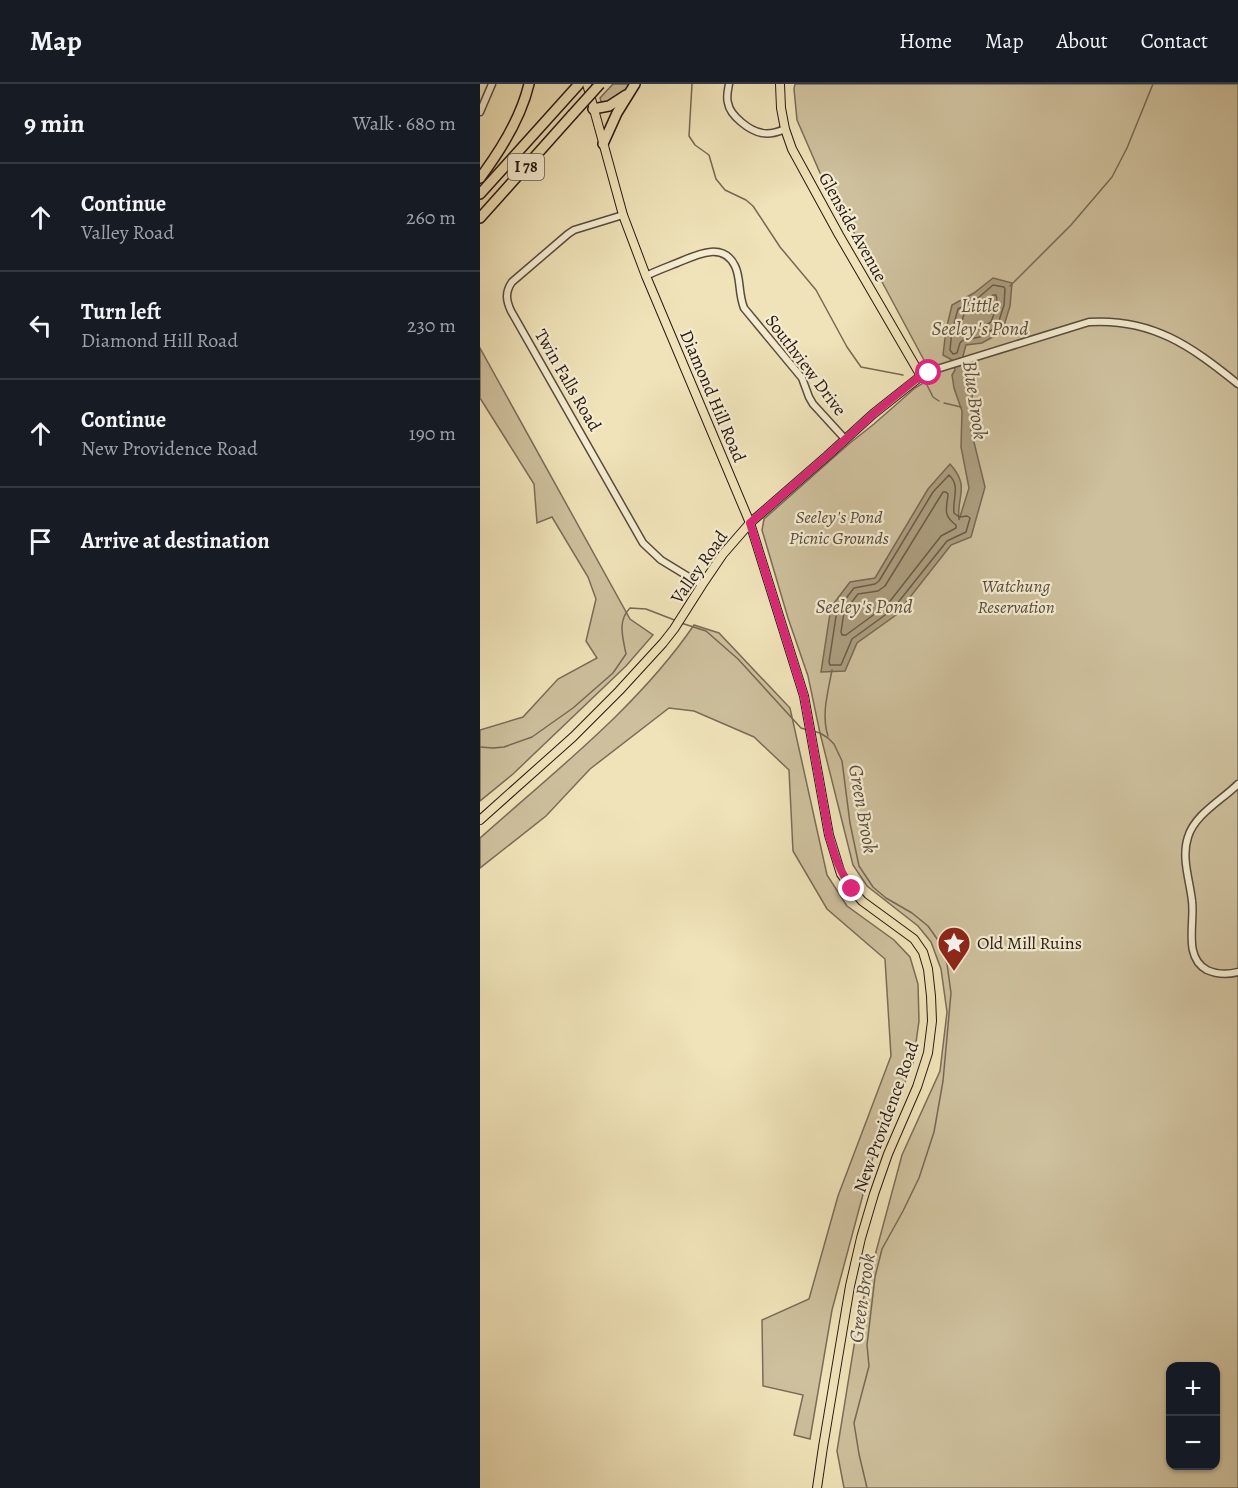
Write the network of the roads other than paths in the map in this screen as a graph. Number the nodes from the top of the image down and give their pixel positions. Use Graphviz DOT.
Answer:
graph roads {
  1 [pos="492,84"];
  2 [pos="529,84"];
  3 [pos="579,84"];
  4 [pos="587,84"];
  5 [pos="600,84"];
  6 [pos="729,84"];
  7 [pos="780,84"];
  8 [pos="634,86"];
  9 [pos="593,109"];
  10 [pos="480,112"];
  11 [pos="785,129"];
  12 [pos="603,144"];
  13 [pos="480,178"];
  14 [pos="480,194"];
  15 [pos="623,215"];
  16 [pos="480,218"];
  17 [pos="646,276"];
  18 [pos="921,376"];
  19 [pos="1238,384"];
  20 [pos="845,439"];
  21 [pos="750,523"];
  22 [pos="702,585"];
  23 [pos="808,720"];
  24 [pos="1238,784"];
  25 [pos="480,820"];
  26 [pos="1238,972"];
  27 [pos="817,1488"];
  1 -- 10 [label="street"];
  2 -- 13 [label="highway"];
  3 -- 14 [label="highway, I 78"];
  4 -- 9 [label="main road, Diamond Hill Road"];
  5 -- 16 [label="highway, I 78, bridge"];
  6 -- 11 [label="street"];
  7 -- 11 [label="main road, Glenside Avenue"];
  8 -- 9 [label="highway"];
  8 -- 12 [label="highway"];
  9 -- 12 [label="main road, Diamond Hill Road"];
  11 -- 18 [label="main road, Glenside Avenue"];
  12 -- 15 [label="main road, Diamond Hill Road"];
  15 -- 17 [label="main road, Diamond Hill Road"];
  15 -- 22 [label="street, Twin Falls Road"];
  17 -- 20 [label="street, Southview Drive"];
  17 -- 21 [label="main road, Diamond Hill Road"];
  18 -- 19 [label="street, Valley Road"];
  18 -- 20 [label="main road, Valley Road"];
  20 -- 21 [label="main road, Valley Road"];
  21 -- 22 [label="main road, Valley Road"];
  21 -- 23 [label="main road, Diamond Hill Road"];
  22 -- 25 [label="main road, Valley Road"];
  23 -- 27 [label="main road, New Providence Road"];
  24 -- 26 [label="street"];
}
